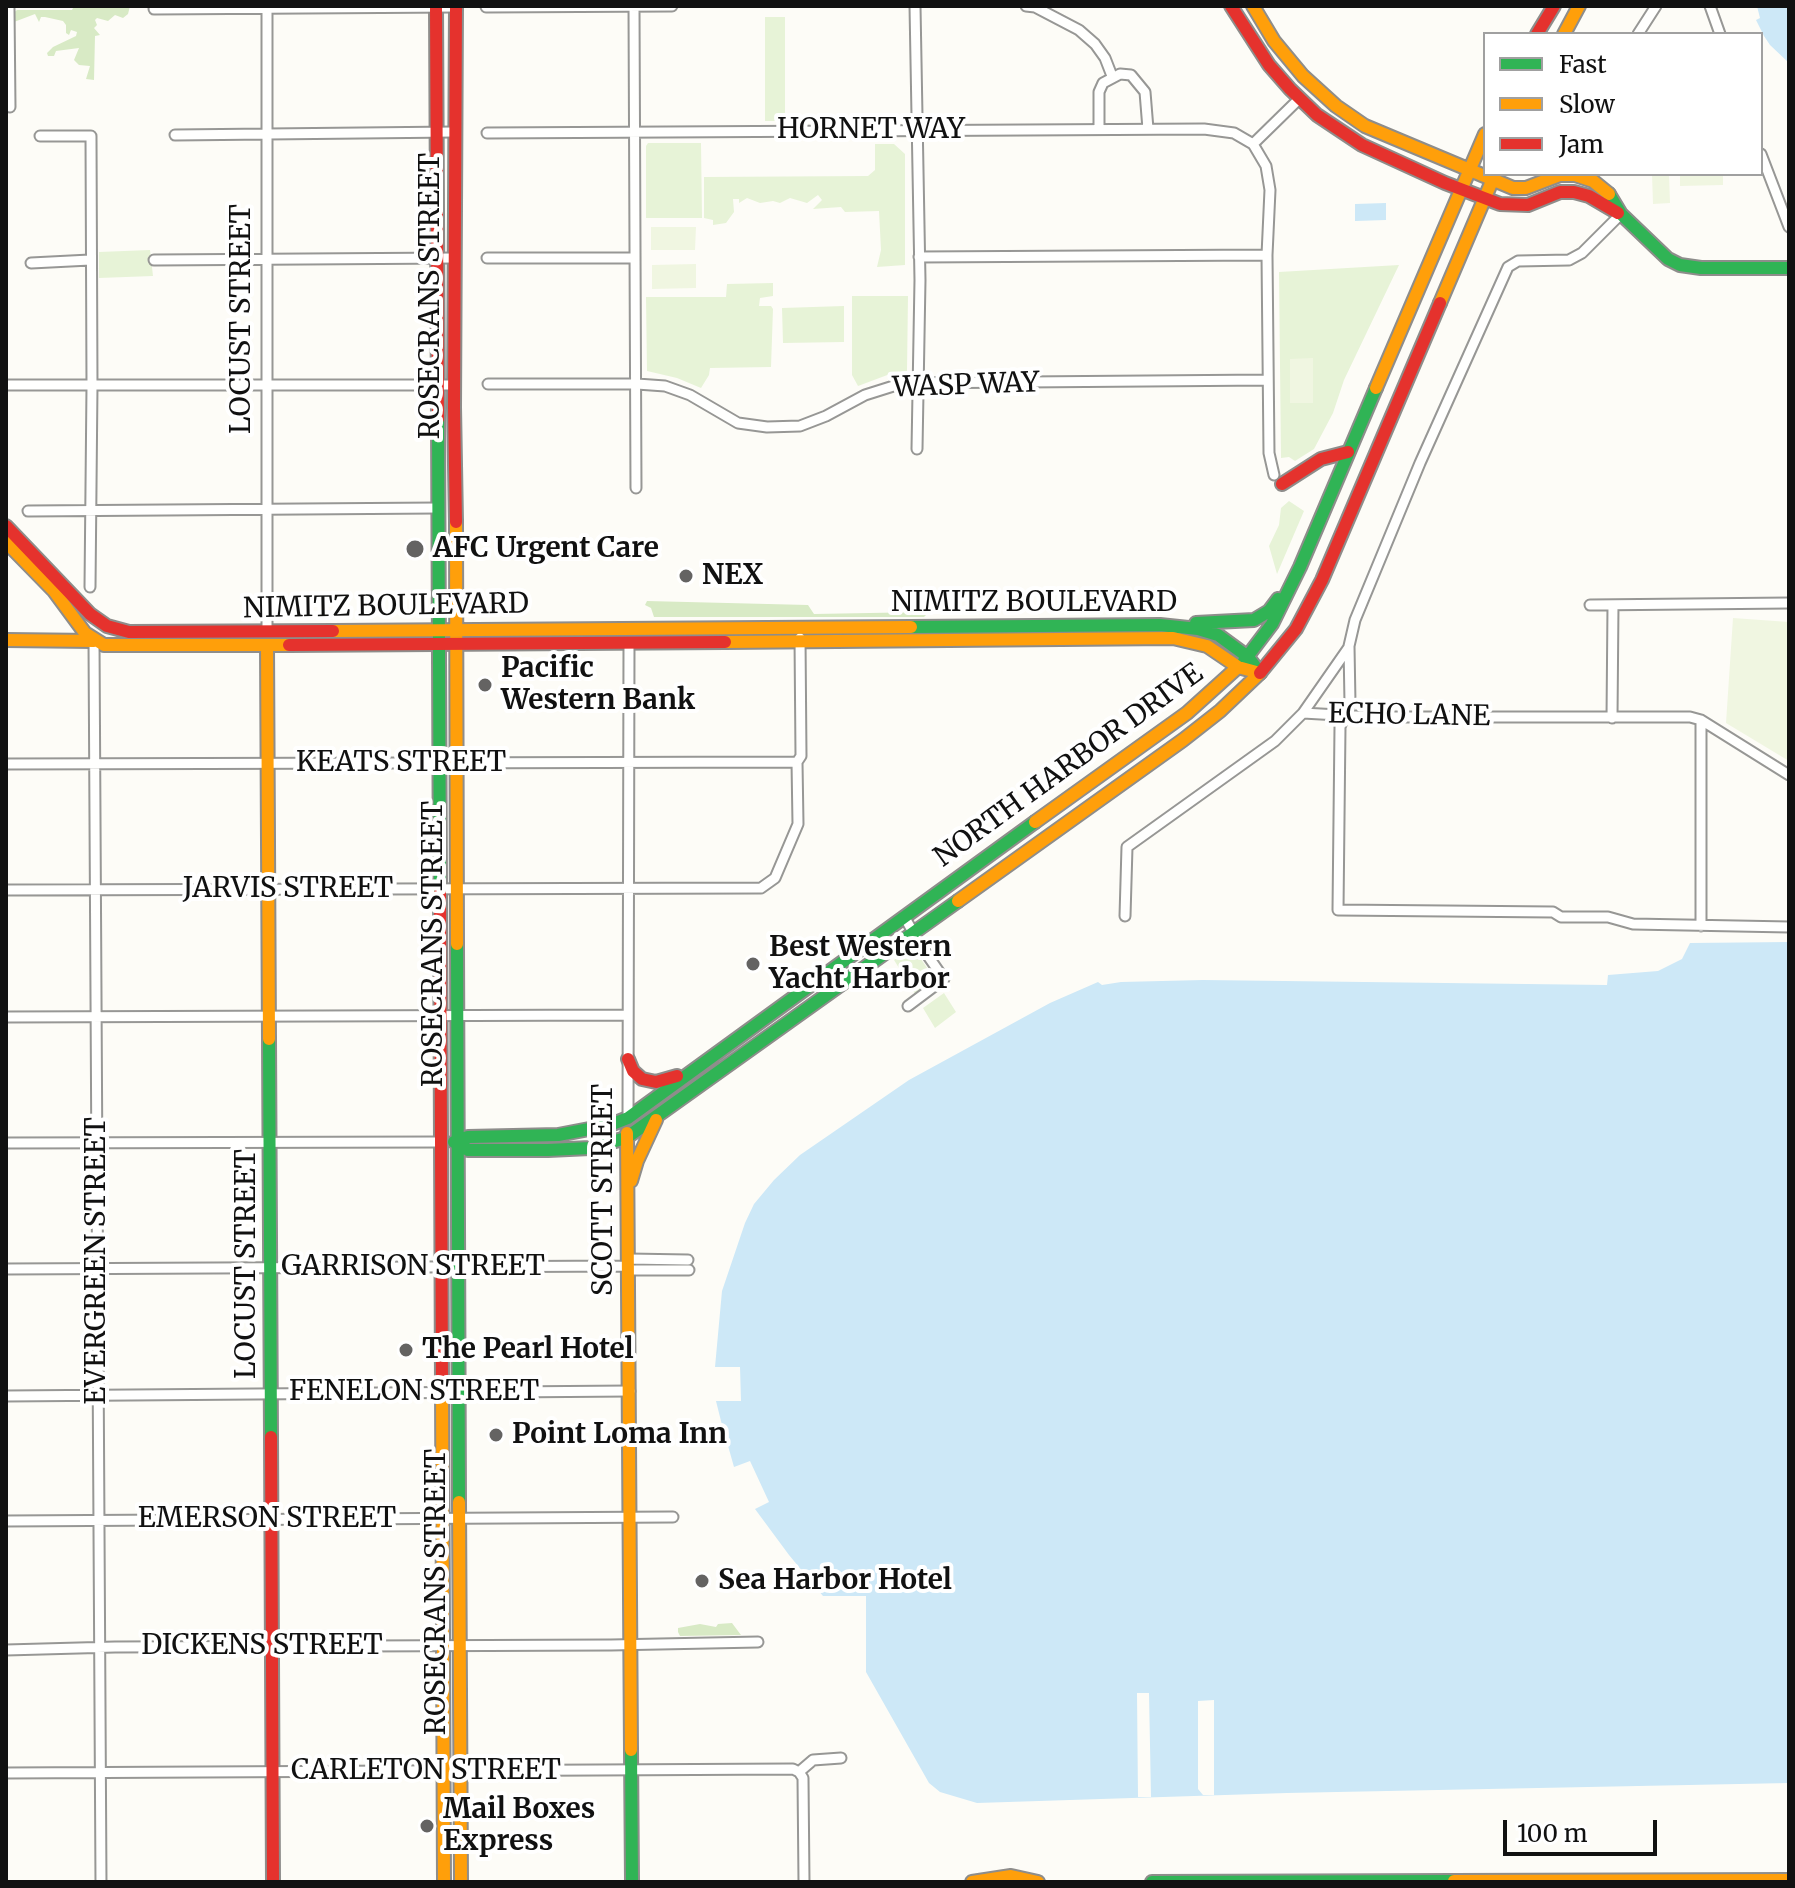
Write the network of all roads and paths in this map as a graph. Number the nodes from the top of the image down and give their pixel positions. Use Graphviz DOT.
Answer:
graph roads {
  1 [pos="436,6"];
  2 [pos="456,6"];
  3 [pos="634,6"];
  4 [pos="672,6"];
  5 [pos="915,6"];
  6 [pos="1026,6"];
  7 [pos="1231,6"];
  8 [pos="1253,6"];
  9 [pos="1554,6"];
  10 [pos="1579,6"];
  11 [pos="1656,6"];
  12 [pos="1710,6"];
  13 [pos="267,7"];
  14 [pos="486,7"];
  15 [pos="8,8"];
  16 [pos="154,9"];
  17 [pos="1538,32"];
  18 [pos="1565,32"];
  19 [pos="1639,32"];
  20 [pos="1719,32"];
  21 [pos="1112,76"];
  22 [pos="1299,99"];
  23 [pos="10,107"];
  24 [pos="1099,129"];
  25 [pos="1148,129"];
  26 [pos="919,130"];
  27 [pos="635,131"];
  28 [pos="437,132"];
  29 [pos="454,132"];
  30 [pos="267,133"];
  31 [pos="487,133"];
  32 [pos="175,135"];
  33 [pos="40,136"];
  34 [pos="1483,138"];
  35 [pos="1253,144"];
  36 [pos="1763,159"];
  37 [pos="1469,170"];
  38 [pos="1483,174"];
  39 [pos="1557,176"];
  40 [pos="1570,176"];
  41 [pos="1493,177"];
  42 [pos="1461,189"];
  43 [pos="1484,197"];
  44 [pos="1621,214"];
  45 [pos="1789,227"];
  46 [pos="1267,255"];
  47 [pos="919,257"];
  48 [pos="439,258"];
  49 [pos="455,258"];
  50 [pos="487,258"];
  51 [pos="635,258"];
  52 [pos="265,259"];
  53 [pos="90,260"];
  54 [pos="154,260"];
  55 [pos="31,263"];
  56 [pos="1789,268"];
  57 [pos="1268,380"];
  58 [pos="918,382"];
  59 [pos="488,384"];
  60 [pos="637,384"];
  61 [pos="6,385"];
  62 [pos="439,385"];
  63 [pos="454,385"];
  64 [pos="92,386"];
  65 [pos="267,386"];
  66 [pos="917,449"];
  67 [pos="1348,452"];
  68 [pos="1278,479"];
  69 [pos="636,488"];
  70 [pos="438,508"];
  71 [pos="266,510"];
  72 [pos="28,511"];
  73 [pos="91,511"];
  74 [pos="6,526"];
  75 [pos="6,542"];
  76 [pos="1293,580"];
  77 [pos="90,587"];
  78 [pos="1789,603"];
  79 [pos="1590,605"];
  80 [pos="1613,605"];
  81 [pos="1160,625"];
  82 [pos="800,627"];
  83 [pos="438,628"];
  84 [pos="458,629"];
  85 [pos="138,633"];
  86 [pos="267,639"];
  87 [pos="6,640"];
  88 [pos="94,641"];
  89 [pos="629,642"];
  90 [pos="1350,642"];
  91 [pos="800,643"];
  92 [pos="438,645"];
  93 [pos="456,645"];
  94 [pos="1248,657"];
  95 [pos="1238,667"];
  96 [pos="1260,673"];
  97 [pos="1303,713"];
  98 [pos="1345,716"];
  99 [pos="1612,718"];
  100 [pos="1701,720"];
  101 [pos="628,762"];
  102 [pos="797,762"];
  103 [pos="96,763"];
  104 [pos="266,763"];
  105 [pos="440,763"];
  106 [pos="457,763"];
  107 [pos="6,764"];
  108 [pos="1789,775"];
  109 [pos="458,888"];
  110 [pos="629,888"];
  111 [pos="269,889"];
  112 [pos="440,889"];
  113 [pos="6,890"];
  114 [pos="96,890"];
  115 [pos="904,916"];
  116 [pos="1125,916"];
  117 [pos="1701,926"];
  118 [pos="1789,927"];
  119 [pos="913,933"];
  120 [pos="908,1006"];
  121 [pos="458,1014"];
  122 [pos="441,1015"];
  123 [pos="628,1015"];
  124 [pos="97,1016"];
  125 [pos="270,1016"];
  126 [pos="6,1017"];
  127 [pos="628,1059"];
  128 [pos="694,1067"];
  129 [pos="658,1116"];
  130 [pos="628,1118"];
  131 [pos="626,1138"];
  132 [pos="270,1141"];
  133 [pos="441,1142"];
  134 [pos="459,1142"];
  135 [pos="6,1143"];
  136 [pos="97,1143"];
  137 [pos="628,1199"];
  138 [pos="629,1265"];
  139 [pos="688,1265"];
  140 [pos="271,1267"];
  141 [pos="442,1267"];
  142 [pos="460,1267"];
  143 [pos="97,1268"];
  144 [pos="6,1269"];
  145 [pos="630,1391"];
  146 [pos="272,1393"];
  147 [pos="442,1393"];
  148 [pos="460,1393"];
  149 [pos="98,1395"];
  150 [pos="6,1396"];
  151 [pos="673,1517"];
  152 [pos="443,1518"];
  153 [pos="461,1518"];
  154 [pos="630,1518"];
  155 [pos="273,1519"];
  156 [pos="98,1520"];
  157 [pos="6,1521"];
  158 [pos="758,1642"];
  159 [pos="443,1645"];
  160 [pos="462,1645"];
  161 [pos="631,1645"];
  162 [pos="273,1646"];
  163 [pos="99,1647"];
  164 [pos="6,1650"];
  165 [pos="841,1758"];
  166 [pos="633,1770"];
  167 [pos="273,1771"];
  168 [pos="444,1771"];
  169 [pos="462,1771"];
  170 [pos="100,1772"];
  171 [pos="799,1772"];
  172 [pos="6,1773"];
  173 [pos="1789,1880"];
  174 [pos="101,1882"];
  175 [pos="273,1882"];
  176 [pos="444,1882"];
  177 [pos="461,1882"];
  178 [pos="632,1882"];
  179 [pos="804,1882"];
  180 [pos="972,1882"];
  181 [pos="1038,1882"];
  182 [pos="1152,1882"];
  1 -- 2 [label="street"];
  1 -- 13 [label="street"];
  1 -- 28 [label="main road, ROSECRANS STREET"];
  2 -- 29 [label="main road, ROSECRANS STREET"];
  3 -- 4 [label="street"];
  3 -- 14 [label="street"];
  3 -- 27 [label="street"];
  5 -- 26 [label="street"];
  6 -- 21 [label="street"];
  7 -- 22 [label="main road"];
  8 -- 37 [label="main road"];
  9 -- 17 [label="main road"];
  10 -- 18 [label="main road"];
  11 -- 19 [label="street"];
  12 -- 20 [label="street"];
  13 -- 16 [label="street"];
  13 -- 30 [label="street, LOCUST STREET"];
  15 -- 23 [label="street"];
  21 -- 24 [label="street"];
  21 -- 25 [label="street"];
  22 -- 35 [label="street"];
  22 -- 42 [label="main road"];
  24 -- 25 [label="street, HORNET WAY"];
  24 -- 26 [label="street, HORNET WAY"];
  25 -- 35 [label="street, HORNET WAY"];
  26 -- 27 [label="street, HORNET WAY"];
  26 -- 47 [label="street"];
  27 -- 31 [label="street, HORNET WAY"];
  27 -- 51 [label="street"];
  28 -- 29 [label="street"];
  28 -- 30 [label="street"];
  28 -- 48 [label="main road, ROSECRANS STREET"];
  29 -- 49 [label="main road, ROSECRANS STREET"];
  30 -- 32 [label="street"];
  30 -- 52 [label="street, LOCUST STREET"];
  33 -- 53 [label="street"];
  34 -- 37 [label="main road, NORTH HARBOR DRIVE"];
  35 -- 46 [label="street"];
  36 -- 45 [label="street"];
  37 -- 38 [label="main road"];
  37 -- 42 [label="main road, NORTH HARBOR DRIVE"];
  39 -- 41 [label="main road"];
  40 -- 44 [label="main road"];
  41 -- 43 [label="main road, NORTH HARBOR DRIVE"];
  42 -- 43 [label="main road"];
  42 -- 67 [label="main road, NORTH HARBOR DRIVE"];
  43 -- 44 [label="main road"];
  43 -- 96 [label="main road, NORTH HARBOR DRIVE"];
  44 -- 56 [label="main road"];
  44 -- 90 [label="street"];
  46 -- 47 [label="street"];
  46 -- 57 [label="street"];
  47 -- 58 [label="street"];
  48 -- 49 [label="street"];
  48 -- 52 [label="street"];
  48 -- 62 [label="main road, ROSECRANS STREET"];
  49 -- 63 [label="main road, ROSECRANS STREET"];
  50 -- 51 [label="street"];
  51 -- 60 [label="street"];
  52 -- 54 [label="street"];
  52 -- 65 [label="street, LOCUST STREET"];
  53 -- 55 [label="street"];
  53 -- 64 [label="street"];
  57 -- 58 [label="street, WASP WAY"];
  57 -- 68 [label="street"];
  58 -- 60 [label="street, WASP WAY"];
  58 -- 66 [label="street"];
  59 -- 60 [label="street, WASP WAY"];
  60 -- 69 [label="street"];
  61 -- 64 [label="street"];
  62 -- 63 [label="street"];
  62 -- 65 [label="street"];
  62 -- 70 [label="main road, ROSECRANS STREET"];
  63 -- 84 [label="main road, ROSECRANS STREET"];
  64 -- 65 [label="street"];
  64 -- 73 [label="street"];
  65 -- 71 [label="street, LOCUST STREET"];
  67 -- 68 [label="main road"];
  67 -- 76 [label="main road, NORTH HARBOR DRIVE"];
  70 -- 71 [label="street"];
  70 -- 83 [label="main road, ROSECRANS STREET"];
  71 -- 73 [label="street"];
  71 -- 86 [label="street, LOCUST STREET"];
  72 -- 73 [label="street"];
  73 -- 77 [label="street"];
  74 -- 85 [label="main road, NIMITZ BOULEVARD"];
  75 -- 88 [label="main road"];
  76 -- 81 [label="main road"];
  76 -- 94 [label="main road, NORTH HARBOR DRIVE"];
  78 -- 80 [label="street"];
  79 -- 80 [label="street"];
  80 -- 99 [label="street"];
  81 -- 82 [label="main road, NIMITZ BOULEVARD"];
  81 -- 94 [label="main road, NIMITZ BOULEVARD"];
  82 -- 84 [label="main road, NIMITZ BOULEVARD"];
  82 -- 91 [label="street"];
  83 -- 84 [label="main road, NIMITZ BOULEVARD"];
  83 -- 86 [label="main road, NIMITZ BOULEVARD"];
  83 -- 92 [label="main road, ROSECRANS STREET"];
  84 -- 93 [label="main road, ROSECRANS STREET"];
  85 -- 86 [label="main road, NIMITZ BOULEVARD"];
  85 -- 88 [label="main road"];
  86 -- 88 [label="main road, NIMITZ BOULEVARD"];
  86 -- 92 [label="main road, NIMITZ BOULEVARD"];
  86 -- 104 [label="main road, LOCUST STREET"];
  87 -- 88 [label="main road"];
  88 -- 103 [label="street, EVERGREEN STREET"];
  89 -- 91 [label="main road, NIMITZ BOULEVARD"];
  89 -- 93 [label="main road, NIMITZ BOULEVARD"];
  89 -- 101 [label="street, SCOTT STREET"];
  90 -- 97 [label="street"];
  90 -- 98 [label="street"];
  91 -- 95 [label="main road, NIMITZ BOULEVARD"];
  91 -- 102 [label="street"];
  92 -- 93 [label="main road, NIMITZ BOULEVARD"];
  92 -- 105 [label="main road, ROSECRANS STREET"];
  93 -- 106 [label="main road, ROSECRANS STREET"];
  94 -- 95 [label="main road, NORTH HARBOR DRIVE"];
  94 -- 96 [label="main road, NIMITZ BOULEVARD"];
  95 -- 96 [label="main road, NIMITZ BOULEVARD"];
  95 -- 115 [label="main road, NORTH HARBOR DRIVE"];
  96 -- 119 [label="main road, NORTH HARBOR DRIVE"];
  97 -- 98 [label="street, ECHO LANE"];
  97 -- 116 [label="street, ECHO LANE"];
  98 -- 99 [label="street, ECHO LANE"];
  98 -- 117 [label="street"];
  99 -- 100 [label="street, ECHO LANE"];
  100 -- 108 [label="street, ECHO LANE"];
  100 -- 117 [label="street"];
  101 -- 102 [label="street, KEATS STREET"];
  101 -- 106 [label="street, KEATS STREET"];
  101 -- 110 [label="street, SCOTT STREET"];
  102 -- 110 [label="street, JARVIS STREET"];
  103 -- 104 [label="street, KEATS STREET"];
  103 -- 107 [label="street, KEATS STREET"];
  103 -- 114 [label="street, EVERGREEN STREET"];
  104 -- 105 [label="street, KEATS STREET"];
  104 -- 111 [label="main road, LOCUST STREET"];
  105 -- 106 [label="street, KEATS STREET"];
  105 -- 112 [label="main road, ROSECRANS STREET"];
  106 -- 109 [label="main road, ROSECRANS STREET"];
  109 -- 110 [label="street, JARVIS STREET"];
  109 -- 112 [label="street, JARVIS STREET"];
  109 -- 121 [label="main road, ROSECRANS STREET"];
  110 -- 123 [label="street, SCOTT STREET"];
  111 -- 112 [label="street, JARVIS STREET"];
  111 -- 114 [label="street, JARVIS STREET"];
  111 -- 125 [label="main road, LOCUST STREET"];
  112 -- 122 [label="main road, ROSECRANS STREET"];
  113 -- 114 [label="street, JARVIS STREET"];
  114 -- 124 [label="street, EVERGREEN STREET"];
  115 -- 119 [label="street"];
  115 -- 128 [label="main road, NORTH HARBOR DRIVE"];
  117 -- 118 [label="street"];
  119 -- 120 [label="street"];
  119 -- 129 [label="main road, NORTH HARBOR DRIVE"];
  121 -- 122 [label="street"];
  121 -- 123 [label="street"];
  121 -- 134 [label="main road, ROSECRANS STREET"];
  122 -- 125 [label="street"];
  122 -- 133 [label="main road, ROSECRANS STREET"];
  123 -- 127 [label="street, SCOTT STREET"];
  124 -- 125 [label="street"];
  124 -- 126 [label="street"];
  124 -- 136 [label="street, EVERGREEN STREET"];
  125 -- 132 [label="main road, LOCUST STREET"];
  127 -- 128 [label="main road"];
  127 -- 130 [label="street, SCOTT STREET"];
  128 -- 130 [label="main road, NORTH HARBOR DRIVE"];
  129 -- 131 [label="main road, NORTH HARBOR DRIVE"];
  129 -- 137 [label="main road"];
  130 -- 131 [label="main road, SCOTT STREET"];
  130 -- 134 [label="main road, NORTH HARBOR DRIVE"];
  131 -- 134 [label="main road, NORTH HARBOR DRIVE"];
  131 -- 137 [label="main road, SCOTT STREET"];
  132 -- 133 [label="street"];
  132 -- 136 [label="street"];
  132 -- 140 [label="main road, LOCUST STREET"];
  133 -- 134 [label="main road, NORTH HARBOR DRIVE"];
  133 -- 141 [label="main road, ROSECRANS STREET"];
  134 -- 142 [label="main road, ROSECRANS STREET"];
  135 -- 136 [label="street"];
  136 -- 143 [label="street, EVERGREEN STREET"];
  137 -- 138 [label="main road, SCOTT STREET"];
  138 -- 139 [label="street, GARRISON STREET"];
  138 -- 142 [label="street, GARRISON STREET"];
  138 -- 145 [label="main road, SCOTT STREET"];
  140 -- 141 [label="street, GARRISON STREET"];
  140 -- 143 [label="street, GARRISON STREET"];
  140 -- 146 [label="main road, LOCUST STREET"];
  141 -- 142 [label="street, GARRISON STREET"];
  141 -- 147 [label="main road, ROSECRANS STREET"];
  142 -- 148 [label="main road, ROSECRANS STREET"];
  143 -- 144 [label="street, GARRISON STREET"];
  143 -- 149 [label="street, EVERGREEN STREET"];
  145 -- 148 [label="street, FENELON STREET"];
  145 -- 154 [label="main road, SCOTT STREET"];
  146 -- 147 [label="street, FENELON STREET"];
  146 -- 149 [label="street, FENELON STREET"];
  146 -- 155 [label="main road, LOCUST STREET"];
  147 -- 148 [label="street, FENELON STREET"];
  147 -- 152 [label="main road, ROSECRANS STREET"];
  148 -- 153 [label="main road, ROSECRANS STREET"];
  149 -- 150 [label="street, FENELON STREET"];
  149 -- 156 [label="street, EVERGREEN STREET"];
  151 -- 154 [label="street, EMERSON STREET"];
  152 -- 153 [label="street, EMERSON STREET"];
  152 -- 155 [label="street, EMERSON STREET"];
  152 -- 159 [label="main road, ROSECRANS STREET"];
  153 -- 154 [label="street, EMERSON STREET"];
  153 -- 160 [label="main road, ROSECRANS STREET"];
  154 -- 161 [label="main road, SCOTT STREET"];
  155 -- 156 [label="street, EMERSON STREET"];
  155 -- 162 [label="main road, LOCUST STREET"];
  156 -- 157 [label="street, EMERSON STREET"];
  156 -- 163 [label="street, EVERGREEN STREET"];
  158 -- 161 [label="street, DICKENS STREET"];
  159 -- 160 [label="street, DICKENS STREET"];
  159 -- 162 [label="street, DICKENS STREET"];
  159 -- 168 [label="main road, ROSECRANS STREET"];
  160 -- 161 [label="street, DICKENS STREET"];
  160 -- 169 [label="main road, ROSECRANS STREET"];
  161 -- 166 [label="main road, SCOTT STREET"];
  162 -- 163 [label="street, DICKENS STREET"];
  162 -- 167 [label="main road, LOCUST STREET"];
  163 -- 164 [label="street, DICKENS STREET"];
  163 -- 170 [label="street, EVERGREEN STREET"];
  165 -- 171 [label="street, CARLETON STREET"];
  166 -- 169 [label="street, CARLETON STREET"];
  166 -- 171 [label="street, CARLETON STREET"];
  166 -- 178 [label="main road, SCOTT STREET"];
  167 -- 168 [label="street, CARLETON STREET"];
  167 -- 170 [label="street, CARLETON STREET"];
  167 -- 175 [label="main road, LOCUST STREET"];
  168 -- 169 [label="street, CARLETON STREET"];
  168 -- 176 [label="main road, ROSECRANS STREET"];
  169 -- 177 [label="main road, ROSECRANS STREET"];
  170 -- 172 [label="street, CARLETON STREET"];
  170 -- 174 [label="street, EVERGREEN STREET"];
  171 -- 179 [label="street"];
  173 -- 182 [label="main road"];
  180 -- 181 [label="main road"];
}
